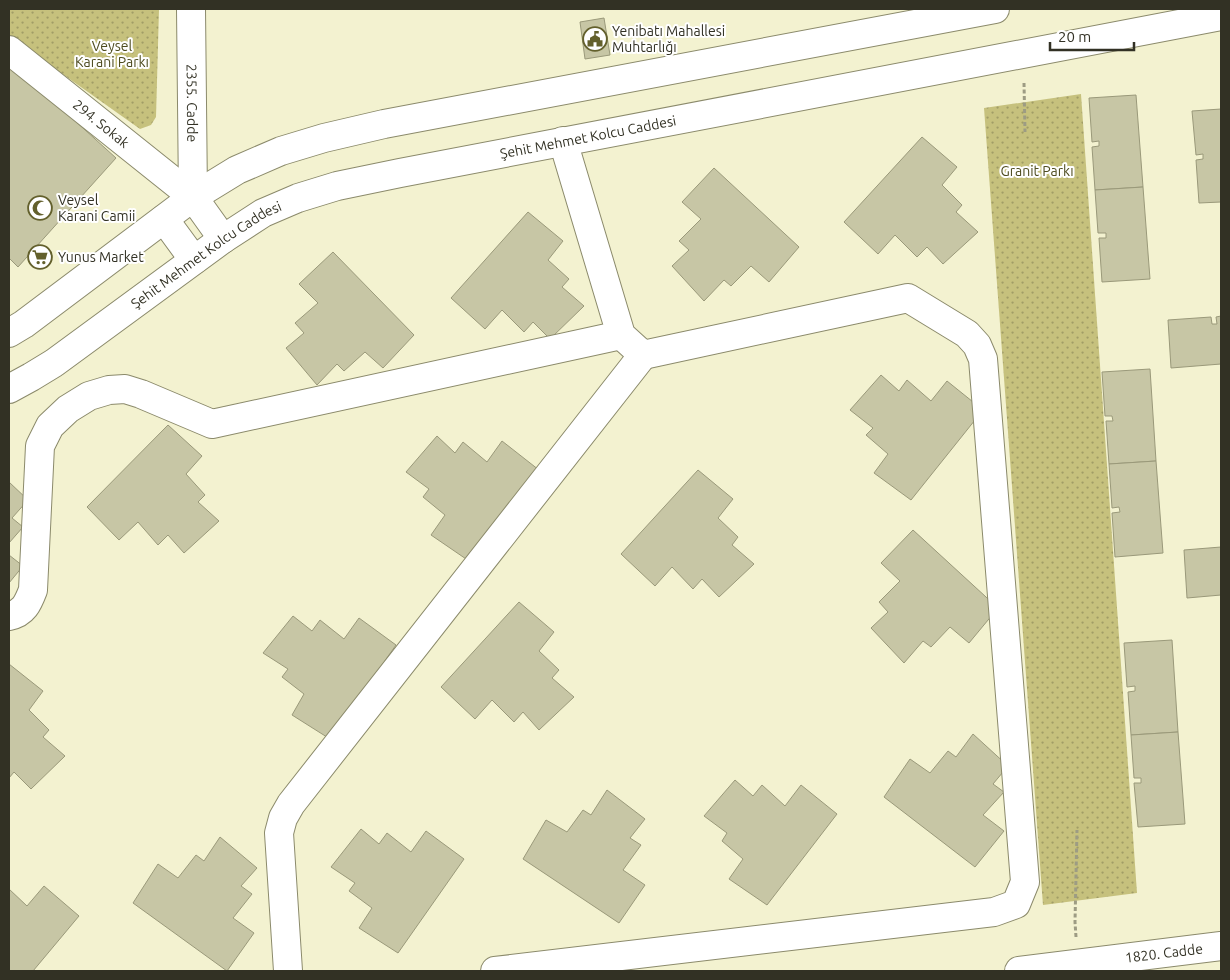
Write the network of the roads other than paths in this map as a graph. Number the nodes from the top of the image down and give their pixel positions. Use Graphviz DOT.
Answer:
graph roads {
  1 [pos="191,9"];
  2 [pos="995,9"];
  3 [pos="1221,16"];
  4 [pos="9,50"];
  5 [pos="563,142"];
  6 [pos="193,197"];
  7 [pos="164,219"];
  8 [pos="223,239"];
  9 [pos="194,260"];
  10 [pos="9,333"];
  11 [pos="621,336"];
  12 [pos="643,355"];
  13 [pos="9,389"];
  14 [pos="9,616"];
  15 [pos="1221,946"];
  16 [pos="288,971"];
  17 [pos="495,971"];
  18 [pos="1019,971"];
  1 -- 6 [label="street, 2355. Cadde"];
  2 -- 6 [label="street"];
  3 -- 5 [label="street, Şehit Mehmet Kolcu Caddesi"];
  4 -- 6 [label="street, 294. Sokak"];
  5 -- 8 [label="street, Şehit Mehmet Kolcu Caddesi"];
  5 -- 11 [label="street"];
  6 -- 7 [label="street"];
  6 -- 8 [label="street, 294. Sokak"];
  7 -- 9 [label="street"];
  7 -- 10 [label="street"];
  8 -- 9 [label="street, Şehit Mehmet Kolcu Caddesi"];
  9 -- 13 [label="street, Şehit Mehmet Kolcu Caddesi"];
  11 -- 12 [label="street"];
  11 -- 14 [label="street"];
  12 -- 16 [label="street"];
  12 -- 17 [label="street"];
  15 -- 18 [label="street, 1820. Cadde"];
}
